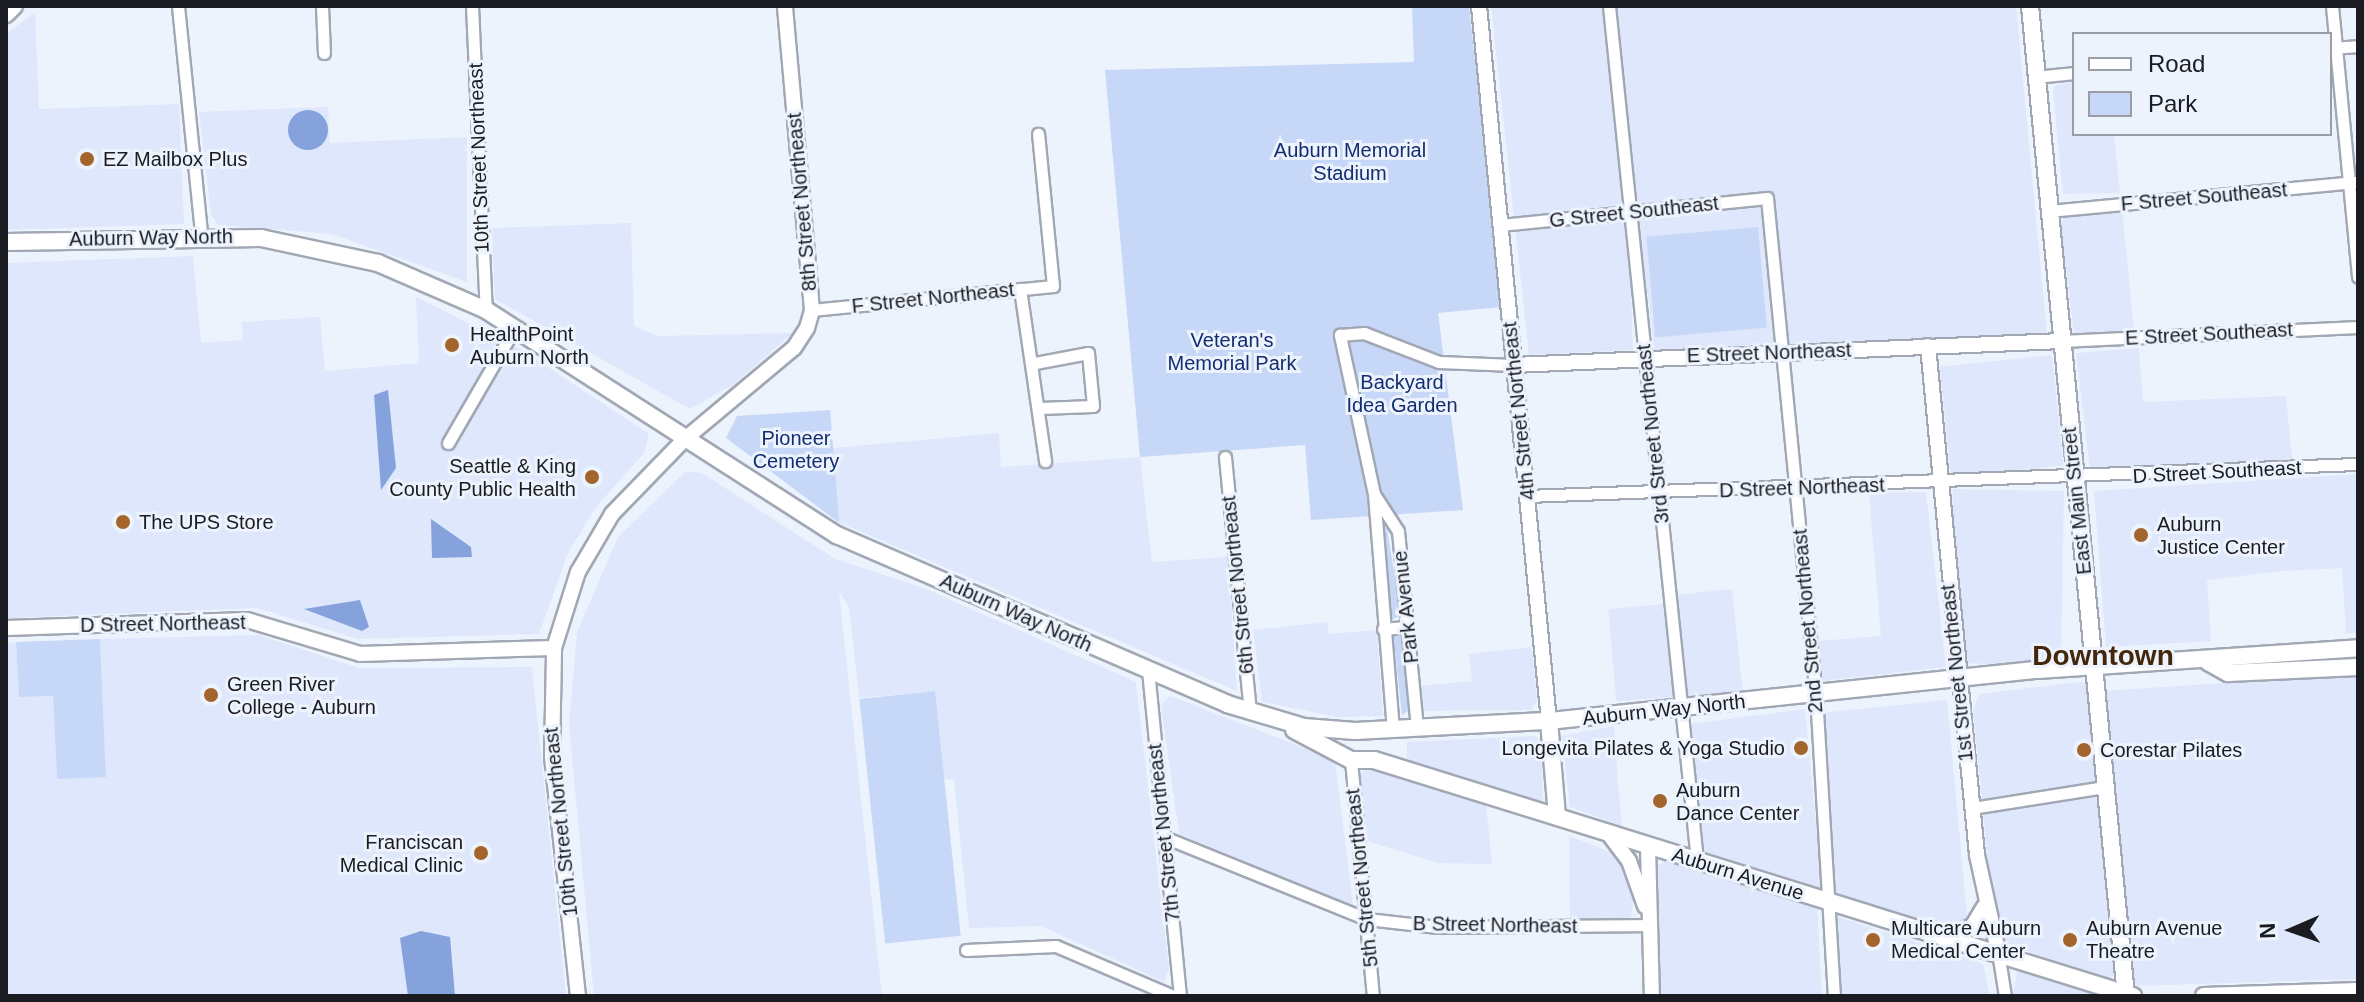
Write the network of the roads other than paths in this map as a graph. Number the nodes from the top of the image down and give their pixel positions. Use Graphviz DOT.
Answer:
graph roads {
  1 [pos="14,6"];
  2 [pos="178,6"];
  3 [pos="322,6"];
  4 [pos="472,6"];
  5 [pos="785,6"];
  6 [pos="1479,6"];
  7 [pos="1609,6"];
  8 [pos="2030,6"];
  9 [pos="2332,6"];
  10 [pos="6,14"];
  11 [pos="2358,46"];
  12 [pos="2333,48"];
  13 [pos="324,53"];
  14 [pos="2072,73"];
  15 [pos="2036,77"];
  16 [pos="1038,134"];
  17 [pos="2354,183"];
  18 [pos="1767,198"];
  19 [pos="2049,211"];
  20 [pos="1631,212"];
  21 [pos="1501,225"];
  22 [pos="201,234"];
  23 [pos="6,242"];
  24 [pos="2358,277"];
  25 [pos="1020,289"];
  26 [pos="486,310"];
  27 [pos="812,310"];
  28 [pos="2358,327"];
  29 [pos="514,329"];
  30 [pos="1340,335"];
  31 [pos="2061,341"];
  32 [pos="1928,346"];
  33 [pos="1783,353"];
  34 [pos="1645,357"];
  35 [pos="1035,363"];
  36 [pos="1514,365"];
  37 [pos="1040,408"];
  38 [pos="685,439"];
  39 [pos="448,443"];
  40 [pos="1225,457"];
  41 [pos="1045,461"];
  42 [pos="2358,464"];
  43 [pos="2076,480"];
  44 [pos="1938,483"];
  45 [pos="1796,489"];
  46 [pos="1374,494"];
  47 [pos="1660,494"];
  48 [pos="1527,496"];
  49 [pos="1408,627"];
  50 [pos="6,628"];
  51 [pos="1383,629"];
  52 [pos="554,648"];
  53 [pos="2358,648"];
  54 [pos="2208,662"];
  55 [pos="2095,666"];
  56 [pos="2358,667"];
  57 [pos="1148,670"];
  58 [pos="1957,679"];
  59 [pos="1816,694"];
  60 [pos="1682,708"];
  61 [pos="1250,713"];
  62 [pos="1277,721"];
  63 [pos="1549,721"];
  64 [pos="1417,728"];
  65 [pos="1393,730"];
  66 [pos="1351,760"];
  67 [pos="2105,787"];
  68 [pos="1972,808"];
  69 [pos="1557,817"];
  70 [pos="1608,833"];
  71 [pos="1164,837"];
  72 [pos="1648,847"];
  73 [pos="1697,861"];
  74 [pos="1828,903"];
  75 [pos="1985,907"];
  76 [pos="1367,919"];
  77 [pos="1650,925"];
  78 [pos="1949,937"];
  79 [pos="966,950"];
  80 [pos="1998,951"];
  81 [pos="2358,991"];
  82 [pos="2128,995"];
  83 [pos="2276,995"];
  84 [pos="578,996"];
  85 [pos="1173,996"];
  86 [pos="1180,996"];
  87 [pos="1373,996"];
  88 [pos="1652,996"];
  89 [pos="1834,996"];
  90 [pos="2005,996"];
  91 [pos="2204,996"];
  1 -- 10 [label="main road"];
  2 -- 22 [label="street"];
  3 -- 13 [label="street"];
  4 -- 26 [label="street, 10th Street Northeast"];
  5 -- 27 [label="street, 8th Street Northeast"];
  6 -- 21 [label="street, 4th Street Northeast"];
  7 -- 20 [label="street, 3rd Street Northeast"];
  8 -- 15 [label="main road, East Main Street"];
  9 -- 12 [label="street"];
  11 -- 12 [label="street"];
  12 -- 17 [label="street"];
  14 -- 15 [label="street"];
  15 -- 19 [label="main road, East Main Street"];
  16 -- 25 [label="street, F Street Northeast"];
  17 -- 19 [label="street, F Street Southeast"];
  17 -- 24 [label="street"];
  18 -- 20 [label="street, G Street Southeast"];
  18 -- 33 [label="street, 2nd Street Northeast"];
  19 -- 31 [label="main road, East Main Street"];
  20 -- 21 [label="street, G Street Southeast"];
  20 -- 34 [label="street, 3rd Street Northeast"];
  21 -- 36 [label="street, 4th Street Northeast"];
  22 -- 23 [label="main road, Auburn Way North"];
  22 -- 26 [label="main road, Auburn Way North"];
  25 -- 27 [label="street, F Street Northeast"];
  25 -- 35 [label="street"];
  26 -- 29 [label="main road, Auburn Way North"];
  27 -- 38 [label="street, 8th Street Northeast"];
  28 -- 31 [label="street, E Street Southeast"];
  29 -- 38 [label="main road, Auburn Way North"];
  29 -- 39 [label="street"];
  30 -- 36 [label="street, E Street Northeast"];
  30 -- 46 [label="street, Park Avenue"];
  31 -- 32 [label="street, E Street Northeast"];
  31 -- 43 [label="main road, East Main Street"];
  32 -- 33 [label="street, E Street Northeast"];
  32 -- 44 [label="street, 1st Street Northeast"];
  33 -- 34 [label="street, E Street Northeast"];
  33 -- 45 [label="street, 2nd Street Northeast"];
  34 -- 36 [label="street, E Street Northeast"];
  34 -- 47 [label="street, 3rd Street Northeast"];
  35 -- 37 [label="street"];
  35 -- 37 [label="street"];
  36 -- 48 [label="street, 4th Street Northeast"];
  37 -- 41 [label="street"];
  38 -- 52 [label="street, 8th Street Northeast"];
  38 -- 57 [label="main road, Auburn Way North"];
  40 -- 61 [label="street, 6th Street Northeast"];
  42 -- 43 [label="street, D Street Southeast"];
  43 -- 44 [label="street, D Street Northeast"];
  43 -- 55 [label="main road, East Main Street"];
  44 -- 45 [label="street, D Street Northeast"];
  44 -- 58 [label="street, 1st Street Northeast"];
  45 -- 47 [label="street, D Street Northeast"];
  45 -- 59 [label="street, 2nd Street Northeast"];
  46 -- 49 [label="street, Park Avenue"];
  46 -- 51 [label="street, Park Avenue"];
  47 -- 48 [label="street, D Street Northeast"];
  47 -- 60 [label="street, 3rd Street Northeast"];
  48 -- 63 [label="street, 4th Street Northeast"];
  49 -- 51 [label="street"];
  49 -- 64 [label="street, Park Avenue"];
  50 -- 52 [label="street, D Street Northeast"];
  51 -- 65 [label="street, Park Avenue"];
  52 -- 84 [label="street, 10th Street Northeast"];
  53 -- 54 [label="main road"];
  54 -- 55 [label="main road, Auburn Way North"];
  54 -- 56 [label="main road"];
  55 -- 58 [label="main road, Auburn Way North"];
  55 -- 67 [label="main road, East Main Street"];
  57 -- 61 [label="main road, Auburn Way North"];
  57 -- 71 [label="street, 7th Street Northeast"];
  58 -- 59 [label="main road, Auburn Way North"];
  58 -- 68 [label="street, 1st Street Northeast"];
  59 -- 60 [label="main road, Auburn Way North"];
  59 -- 74 [label="street, 2nd Street Northeast"];
  60 -- 63 [label="main road, Auburn Way North"];
  60 -- 73 [label="street, 3rd Street Northeast"];
  61 -- 62 [label="main road, Auburn Way North"];
  62 -- 65 [label="main road, Auburn Way North"];
  62 -- 66 [label="main road"];
  63 -- 64 [label="main road, Auburn Way North"];
  63 -- 69 [label="main road, 4th Street Northeast"];
  64 -- 65 [label="main road, Auburn Way North"];
  66 -- 69 [label="main road, Auburn Avenue"];
  66 -- 76 [label="street, 5th Street Northeast"];
  67 -- 68 [label="street"];
  67 -- 82 [label="main road, East Main Street"];
  68 -- 75 [label="street, 1st Street Northeast"];
  69 -- 70 [label="main road, Auburn Avenue"];
  70 -- 72 [label="main road, Auburn Avenue"];
  70 -- 77 [label="street"];
  71 -- 76 [label="street, B Street Northeast"];
  71 -- 86 [label="street, 7th Street Northeast"];
  72 -- 73 [label="main road, Auburn Avenue"];
  72 -- 77 [label="street"];
  73 -- 74 [label="main road, Auburn Avenue"];
  74 -- 78 [label="main road, Auburn Avenue"];
  74 -- 89 [label="street, 2nd Street Northeast"];
  75 -- 78 [label="main road"];
  75 -- 80 [label="street, 1st Street Northeast"];
  76 -- 77 [label="street, B Street Northeast"];
  76 -- 87 [label="street, 5th Street Northeast"];
  77 -- 88 [label="street"];
  78 -- 80 [label="main road, Auburn Avenue"];
  79 -- 85 [label="street"];
  80 -- 82 [label="main road, Auburn Avenue"];
  80 -- 90 [label="street, 1st Street Northeast"];
  81 -- 83 [label="main road"];
  83 -- 91 [label="main road"];
}
